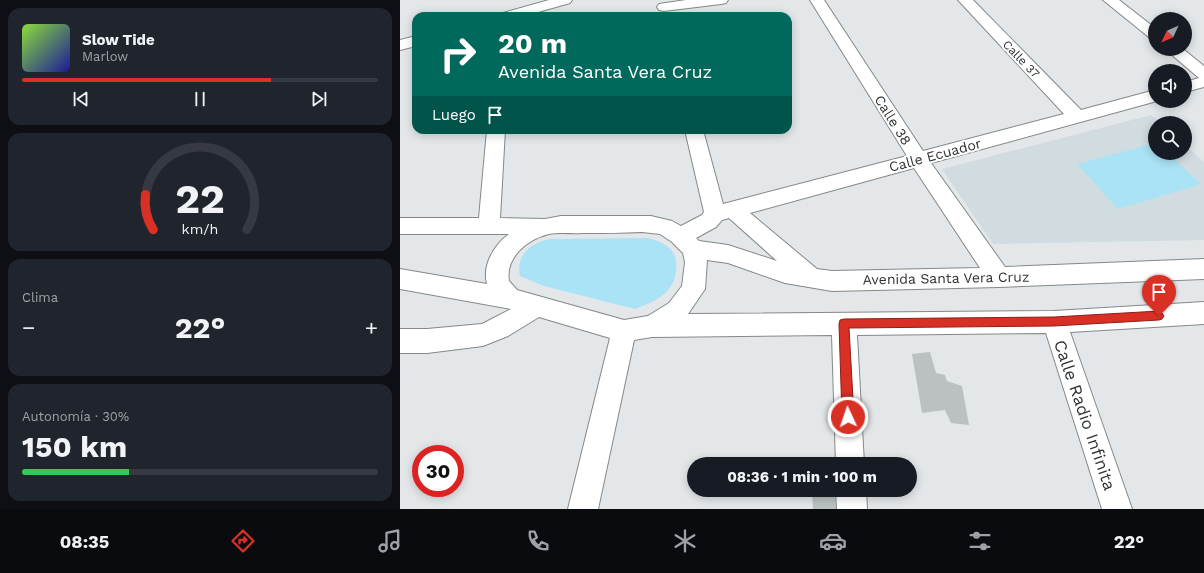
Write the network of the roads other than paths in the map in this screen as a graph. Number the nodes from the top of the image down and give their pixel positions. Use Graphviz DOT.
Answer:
graph roads {
  1 [pos="565,0"];
  2 [pos="721,0"];
  3 [pos="817,0"];
  4 [pos="965,0"];
  5 [pos="1110,0"];
  6 [pos="501,1"];
  7 [pos="664,8"];
  8 [pos="503,12"];
  9 [pos="522,12"];
  10 [pos="1148,30"];
  11 [pos="412,42"];
  12 [pos="400,45"];
  13 [pos="1182,56"];
  14 [pos="1204,74"];
  15 [pos="1204,82"];
  16 [pos="1192,85"];
  17 [pos="1148,98"];
  18 [pos="1077,117"];
  19 [pos="496,134"];
  20 [pos="695,134"];
  21 [pos="919,160"];
  22 [pos="724,212"];
  23 [pos="400,226"];
  24 [pos="550,226"];
  25 [pos="489,227"];
  26 [pos="686,242"];
  27 [pos="1204,269"];
  28 [pos="811,277"];
  29 [pos="999,277"];
  30 [pos="400,279"];
  31 [pos="510,298"];
  32 [pos="537,306"];
  33 [pos="1204,313"];
  34 [pos="1054,322"];
  35 [pos="844,324"];
  36 [pos="652,326"];
  37 [pos="624,331"];
  38 [pos="400,341"];
  39 [pos="850,457"];
  40 [pos="851,497"];
  41 [pos="583,509"];
  42 [pos="852,509"];
  43 [pos="1117,509"];
  1 -- 9 [label="street"];
  2 -- 7 [label="street"];
  3 -- 21 [label="street, Calle 38"];
  4 -- 18 [label="street, Calle 37"];
  5 -- 10 [label="street"];
  6 -- 8 [label="street"];
  11 -- 12 [label="street"];
  13 -- 14 [label="street"];
  15 -- 16 [label="street"];
  17 -- 18 [label="street, Calle Ecuador"];
  18 -- 21 [label="street, Calle Ecuador"];
  19 -- 25 [label="street"];
  20 -- 22 [label="street"];
  21 -- 22 [label="street, Calle Ecuador"];
  21 -- 29 [label="street, Calle 38"];
  22 -- 26 [label="street"];
  22 -- 28 [label="street"];
  23 -- 25 [label="street"];
  24 -- 25 [label="street"];
  24 -- 26 [label="street"];
  24 -- 31 [label="street"];
  26 -- 28 [label="street, Avenida Santa Vera Cruz"];
  26 -- 36 [label="street"];
  27 -- 29 [label="street, Avenida Santa Vera Cruz"];
  28 -- 29 [label="street, Avenida Santa Vera Cruz"];
  30 -- 31 [label="street"];
  31 -- 32 [label="street"];
  32 -- 37 [label="street"];
  32 -- 38 [label="street"];
  33 -- 34 [label="street"];
  34 -- 35 [label="street"];
  34 -- 43 [label="street, Calle Radio Infinita"];
  35 -- 36 [label="street"];
  35 -- 39 [label="street"];
  36 -- 37 [label="street"];
  37 -- 41 [label="street"];
  40 -- 42 [label="street"];
}
